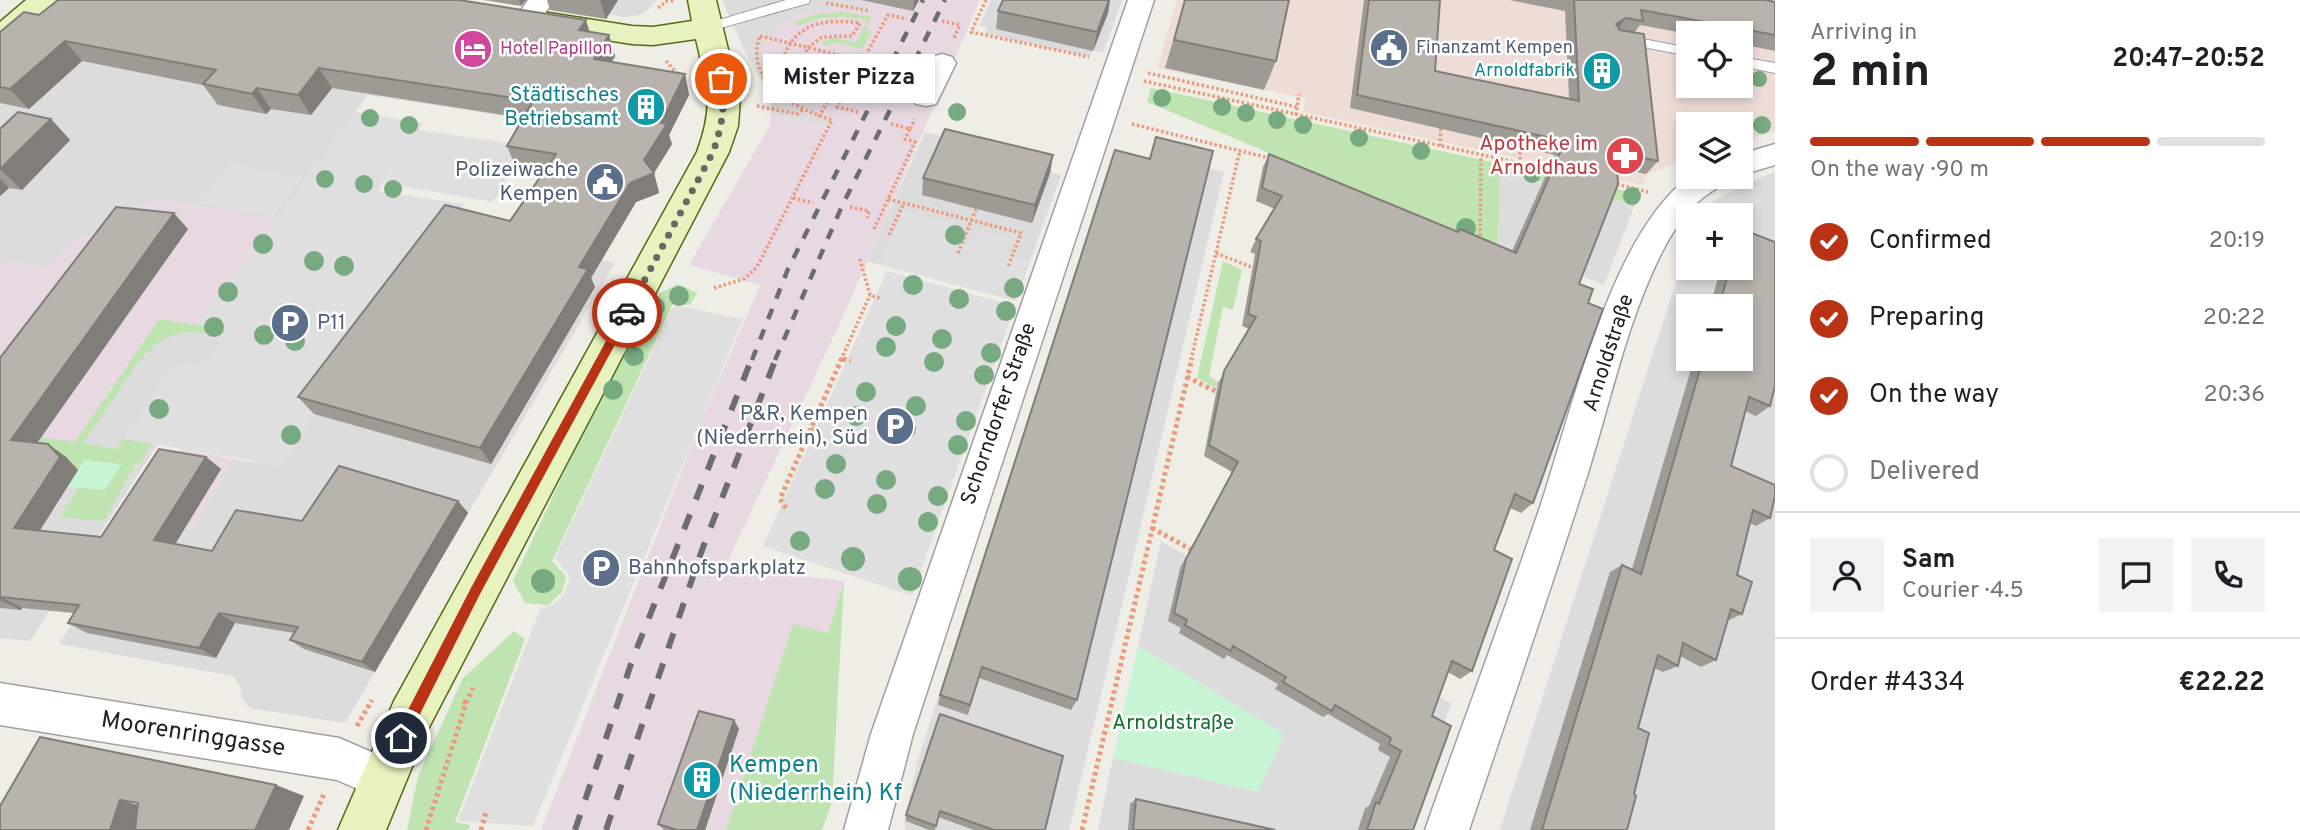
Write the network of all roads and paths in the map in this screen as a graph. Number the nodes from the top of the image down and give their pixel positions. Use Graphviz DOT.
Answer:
graph roads {
  1 [pos="43,0"];
  2 [pos="804,0"];
  3 [pos="986,0"];
  4 [pos="1141,0"];
  5 [pos="822,2"];
  6 [pos="769,3"];
  7 [pos="525,11"];
  8 [pos="870,11"];
  9 [pos="705,14"];
  10 [pos="907,19"];
  11 [pos="942,21"];
  12 [pos="956,34"];
  13 [pos="0,37"];
  14 [pos="770,38"];
  15 [pos="1616,38"];
  16 [pos="788,43"];
  17 [pos="807,48"];
  18 [pos="1676,50"];
  19 [pos="868,51"];
  20 [pos="852,58"];
  21 [pos="867,62"];
  22 [pos="943,63"];
  23 [pos="1753,63"];
  24 [pos="1775,68"];
  25 [pos="1105,70"];
  26 [pos="856,71"];
  27 [pos="1152,74"];
  28 [pos="1299,94"];
  29 [pos="926,97"];
  30 [pos="725,99"];
  31 [pos="1297,107"];
  32 [pos="803,110"];
  33 [pos="858,113"];
  34 [pos="1296,115"];
  35 [pos="819,117"];
  36 [pos="1101,117"];
  37 [pos="1441,121"];
  38 [pos="913,122"];
  39 [pos="891,124"];
  40 [pos="910,129"];
  41 [pos="1440,146"];
  42 [pos="1520,147"];
  43 [pos="1240,150"];
  44 [pos="1775,154"];
  45 [pos="1481,155"];
  46 [pos="1753,161"];
  47 [pos="1281,162"];
  48 [pos="1520,163"];
  49 [pos="1558,172"];
  50 [pos="1607,182"];
  51 [pos="1692,189"];
  52 [pos="793,198"];
  53 [pos="888,199"];
  54 [pos="813,202"];
  55 [pos="904,203"];
  56 [pos="1674,205"];
  57 [pos="850,207"];
  58 [pos="976,209"];
  59 [pos="867,218"];
  60 [pos="971,220"];
  61 [pos="874,229"];
  62 [pos="889,235"];
  63 [pos="1479,246"];
  64 [pos="958,253"];
  65 [pos="1216,253"];
  66 [pos="860,259"];
  67 [pos="1009,267"];
  68 [pos="1256,269"];
  69 [pos="713,288"];
  70 [pos="870,295"];
  71 [pos="881,299"];
  72 [pos="843,359"];
  73 [pos="851,361"];
  74 [pos="1187,377"];
  75 [pos="1219,393"];
  76 [pos="811,429"];
  77 [pos="820,431"];
  78 [pos="786,508"];
  79 [pos="1152,528"];
  80 [pos="1192,550"];
  81 [pos="426,688"];
  82 [pos="0,705"];
  83 [pos="382,778"];
  84 [pos="486,812"];
  85 [pos="362,830"];
  86 [pos="426,830"];
  87 [pos="481,830"];
  88 [pos="866,830"];
  89 [pos="1082,830"];
  90 [pos="1447,830"];
  1 -- 13 [label="street"];
  2 -- 6 [label="lane"];
  3 -- 25 [label="path"];
  4 -- 25 [label="street, Schorndorfer Straße"];
  5 -- 8 [label="path"];
  6 -- 9 [label="lane"];
  6 -- 32 [label="path"];
  7 -- 9 [label="street"];
  9 -- 30 [label="street"];
  10 -- 19 [label="path"];
  11 -- 12 [label="path"];
  14 -- 16 [label="path"];
  15 -- 18 [label="lane"];
  16 -- 17 [label="path"];
  16 -- 17 [label="path"];
  16 -- 35 [label="path"];
  17 -- 20 [label="path"];
  17 -- 20 [label="path"];
  20 -- 21 [label="path"];
  22 -- 29 [label="street"];
  23 -- 24 [label="lane"];
  25 -- 34 [label="path"];
  25 -- 36 [label="street, Schorndorfer Straße"];
  26 -- 33 [label="path"];
  27 -- 31 [label="path"];
  28 -- 31 [label="path"];
  30 -- 32 [label="path"];
  30 -- 81 [label="street"];
  31 -- 34 [label="path"];
  32 -- 35 [label="path"];
  34 -- 41 [label="path"];
  35 -- 52 [label="path"];
  36 -- 43 [label="path"];
  36 -- 88 [label="street, Schorndorfer Straße"];
  37 -- 41 [label="path"];
  38 -- 40 [label="path"];
  39 -- 40 [label="path"];
  40 -- 53 [label="path"];
  41 -- 45 [label="path"];
  42 -- 48 [label="path"];
  43 -- 47 [label="path"];
  43 -- 65 [label="path"];
  44 -- 46 [label="street"];
  45 -- 48 [label="path"];
  45 -- 63 [label="path"];
  48 -- 49 [label="path"];
  50 -- 56 [label="path"];
  51 -- 56 [label="street, Arnoldstraße"];
  52 -- 54 [label="path"];
  52 -- 69 [label="path"];
  53 -- 55 [label="path"];
  53 -- 61 [label="path"];
  55 -- 60 [label="path"];
  55 -- 62 [label="path"];
  56 -- 90 [label="street, Arnoldstraße"];
  57 -- 59 [label="path"];
  58 -- 60 [label="path"];
  60 -- 64 [label="path"];
  60 -- 67 [label="path"];
  65 -- 68 [label="path"];
  65 -- 74 [label="path"];
  66 -- 70 [label="path"];
  70 -- 71 [label="path"];
  70 -- 72 [label="path"];
  72 -- 73 [label="path"];
  72 -- 76 [label="path"];
  74 -- 75 [label="path"];
  74 -- 79 [label="path"];
  76 -- 77 [label="path"];
  76 -- 78 [label="path"];
  79 -- 80 [label="path"];
  79 -- 89 [label="path"];
  81 -- 83 [label="street"];
  81 -- 86 [label="path"];
  82 -- 83 [label="street, Moorenringgasse"];
  83 -- 85 [label="street"];
  84 -- 87 [label="path"];
}
